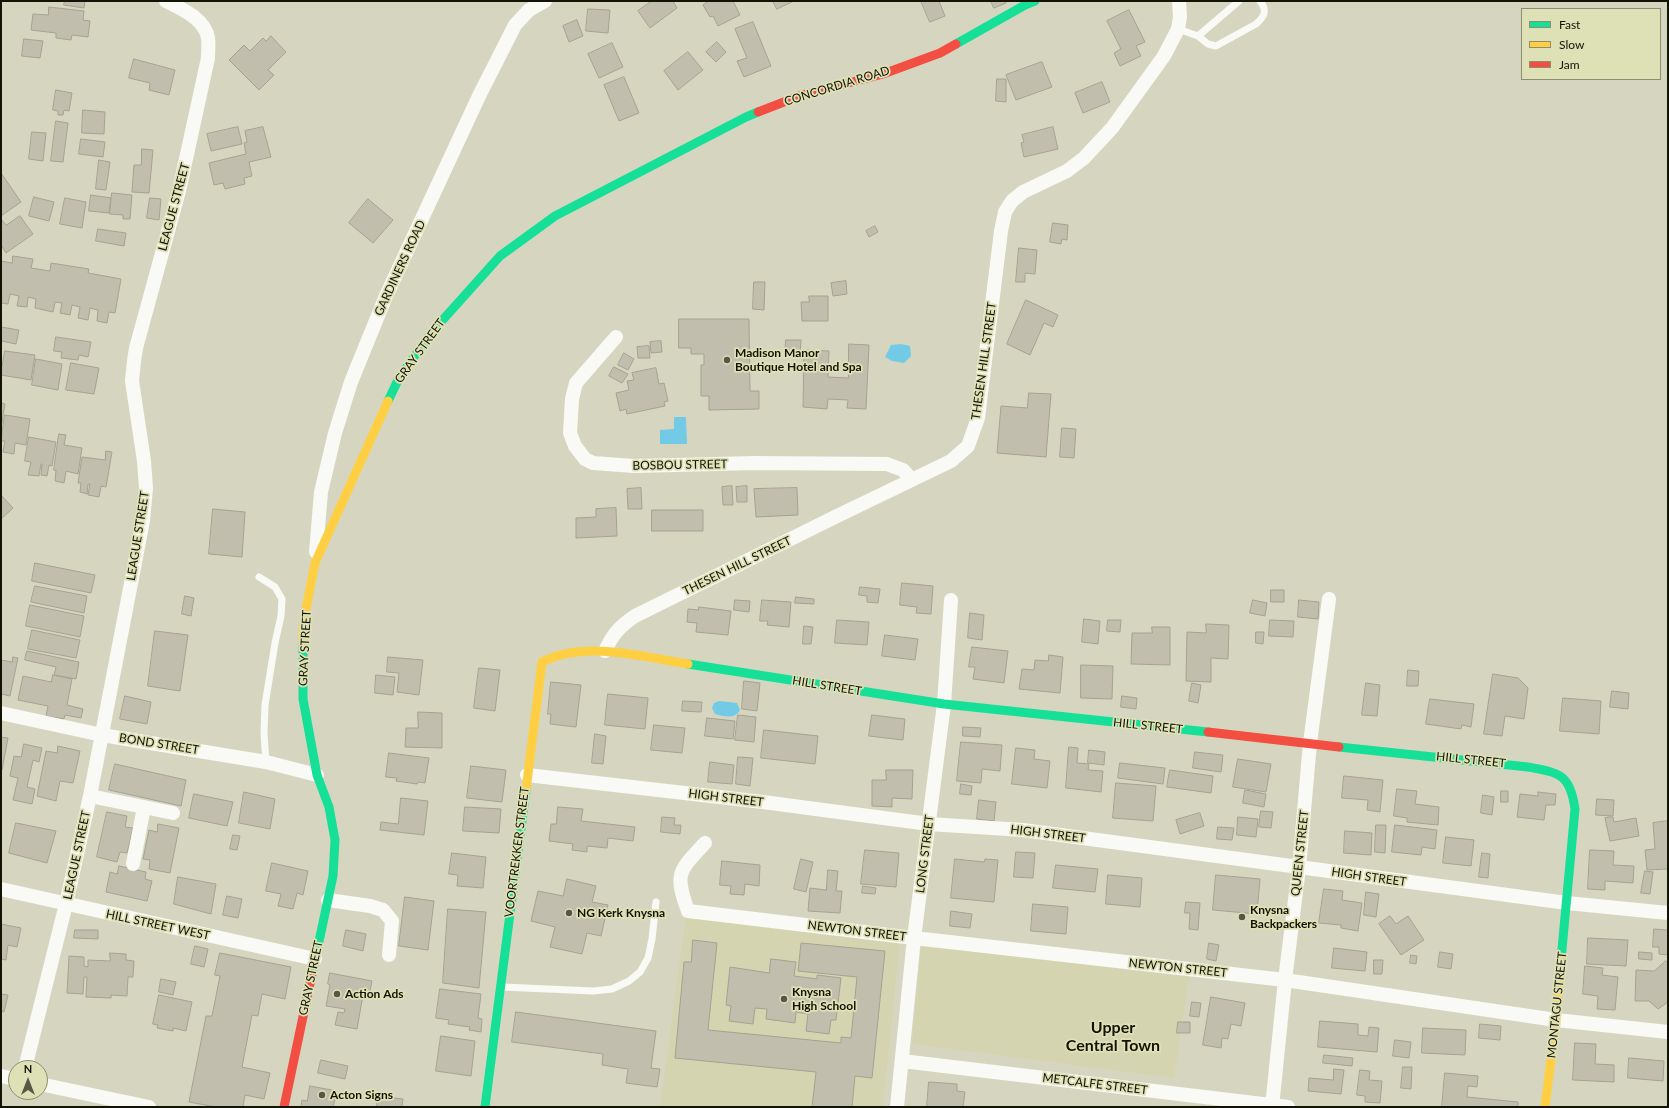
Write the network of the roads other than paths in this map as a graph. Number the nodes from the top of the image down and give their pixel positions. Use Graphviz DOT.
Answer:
graph roads {
  1 [pos="166,1"];
  2 [pos="545,1"];
  3 [pos="1035,1"];
  4 [pos="1179,1"];
  5 [pos="1239,1"];
  6 [pos="1260,1"];
  7 [pos="1178,29"];
  8 [pos="1198,36"];
  9 [pos="555,216"];
  10 [pos="616,337"];
  11 [pos="912,480"];
  12 [pos="315,563"];
  13 [pos="259,577"];
  14 [pos="1329,599"];
  15 [pos="951,600"];
  16 [pos="605,651"];
  17 [pos="944,704"];
  18 [pos="1,713"];
  19 [pos="102,735"];
  20 [pos="1310,743"];
  21 [pos="266,762"];
  22 [pos="317,775"];
  23 [pos="527,775"];
  24 [pos="90,796"];
  25 [pos="144,807"];
  26 [pos="173,813"];
  27 [pos="929,824"];
  28 [pos="705,843"];
  29 [pos="133,864"];
  30 [pos="1299,868"];
  31 [pos="1,889"];
  32 [pos="328,900"];
  33 [pos="656,902"];
  34 [pos="1567,903"];
  35 [pos="66,904"];
  36 [pos="1668,913"];
  37 [pos="914,938"];
  38 [pos="389,955"];
  39 [pos="315,960"];
  40 [pos="1285,980"];
  41 [pos="500,987"];
  42 [pos="1556,1020"];
  43 [pos="1668,1032"];
  44 [pos="27,1060"];
  45 [pos="902,1061"];
  46 [pos="48,1086"];
  47 [pos="141,1106"];
  48 [pos="1272,1106"];
  49 [pos="284,1107"];
  50 [pos="485,1107"];
  51 [pos="897,1107"];
  52 [pos="1288,1107"];
  53 [pos="1545,1107"];
  1 -- 19 [label="street, LEAGUE STREET"];
  2 -- 12 [label="street, GARDINERS ROAD"];
  3 -- 9 [label="street, CONCORDIA ROAD"];
  4 -- 7 [label="street, THESEN HILL STREET"];
  5 -- 8 [label="lane"];
  6 -- 8 [label="lane"];
  7 -- 8 [label="lane"];
  7 -- 11 [label="street, THESEN HILL STREET"];
  9 -- 12 [label="street, GRAY STREET"];
  10 -- 11 [label="street, BOSBOU STREET"];
  11 -- 16 [label="street, THESEN HILL STREET"];
  12 -- 22 [label="street, GRAY STREET"];
  13 -- 21 [label="lane"];
  14 -- 20 [label="street, QUEEN STREET"];
  15 -- 17 [label="street, LONG STREET"];
  16 -- 17 [label="street, HILL STREET"];
  16 -- 23 [label="street, VOORTREKKER STREET"];
  17 -- 20 [label="street, HILL STREET"];
  17 -- 27 [label="street, LONG STREET"];
  18 -- 19 [label="street, BOND STREET"];
  19 -- 21 [label="street, BOND STREET"];
  19 -- 24 [label="street, LEAGUE STREET"];
  20 -- 30 [label="street, QUEEN STREET"];
  20 -- 34 [label="street, HILL STREET"];
  21 -- 22 [label="street, BOND STREET"];
  22 -- 32 [label="street, GRAY STREET"];
  23 -- 27 [label="street, HIGH STREET"];
  23 -- 41 [label="street, VOORTREKKER STREET"];
  24 -- 25 [label="street"];
  24 -- 35 [label="street, LEAGUE STREET"];
  25 -- 26 [label="street"];
  25 -- 29 [label="street"];
  27 -- 30 [label="street, HIGH STREET"];
  27 -- 37 [label="street, LONG STREET"];
  28 -- 37 [label="street, NEWTON STREET"];
  30 -- 34 [label="street, HIGH STREET"];
  30 -- 40 [label="street, QUEEN STREET"];
  31 -- 35 [label="street, HILL STREET WEST"];
  32 -- 38 [label="street"];
  32 -- 39 [label="street, GRAY STREET"];
  33 -- 41 [label="lane"];
  34 -- 36 [label="street, HIGH STREET"];
  34 -- 42 [label="street, MONTAGU STREET"];
  35 -- 39 [label="street, HILL STREET WEST"];
  35 -- 44 [label="street, LEAGUE STREET"];
  37 -- 40 [label="street, NEWTON STREET"];
  37 -- 45 [label="street, LONG STREET"];
  39 -- 49 [label="street, GRAY STREET"];
  40 -- 42 [label="street, NEWTON STREET"];
  40 -- 48 [label="street, QUEEN STREET"];
  41 -- 50 [label="street, VOORTREKKER STREET"];
  42 -- 43 [label="street, NEWTON STREET"];
  42 -- 53 [label="street, MONTAGU STREET"];
  45 -- 48 [label="street, METCALFE STREET"];
  45 -- 51 [label="street, LONG STREET"];
  46 -- 47 [label="street"];
  48 -- 52 [label="street, METCALFE STREET"];
}
